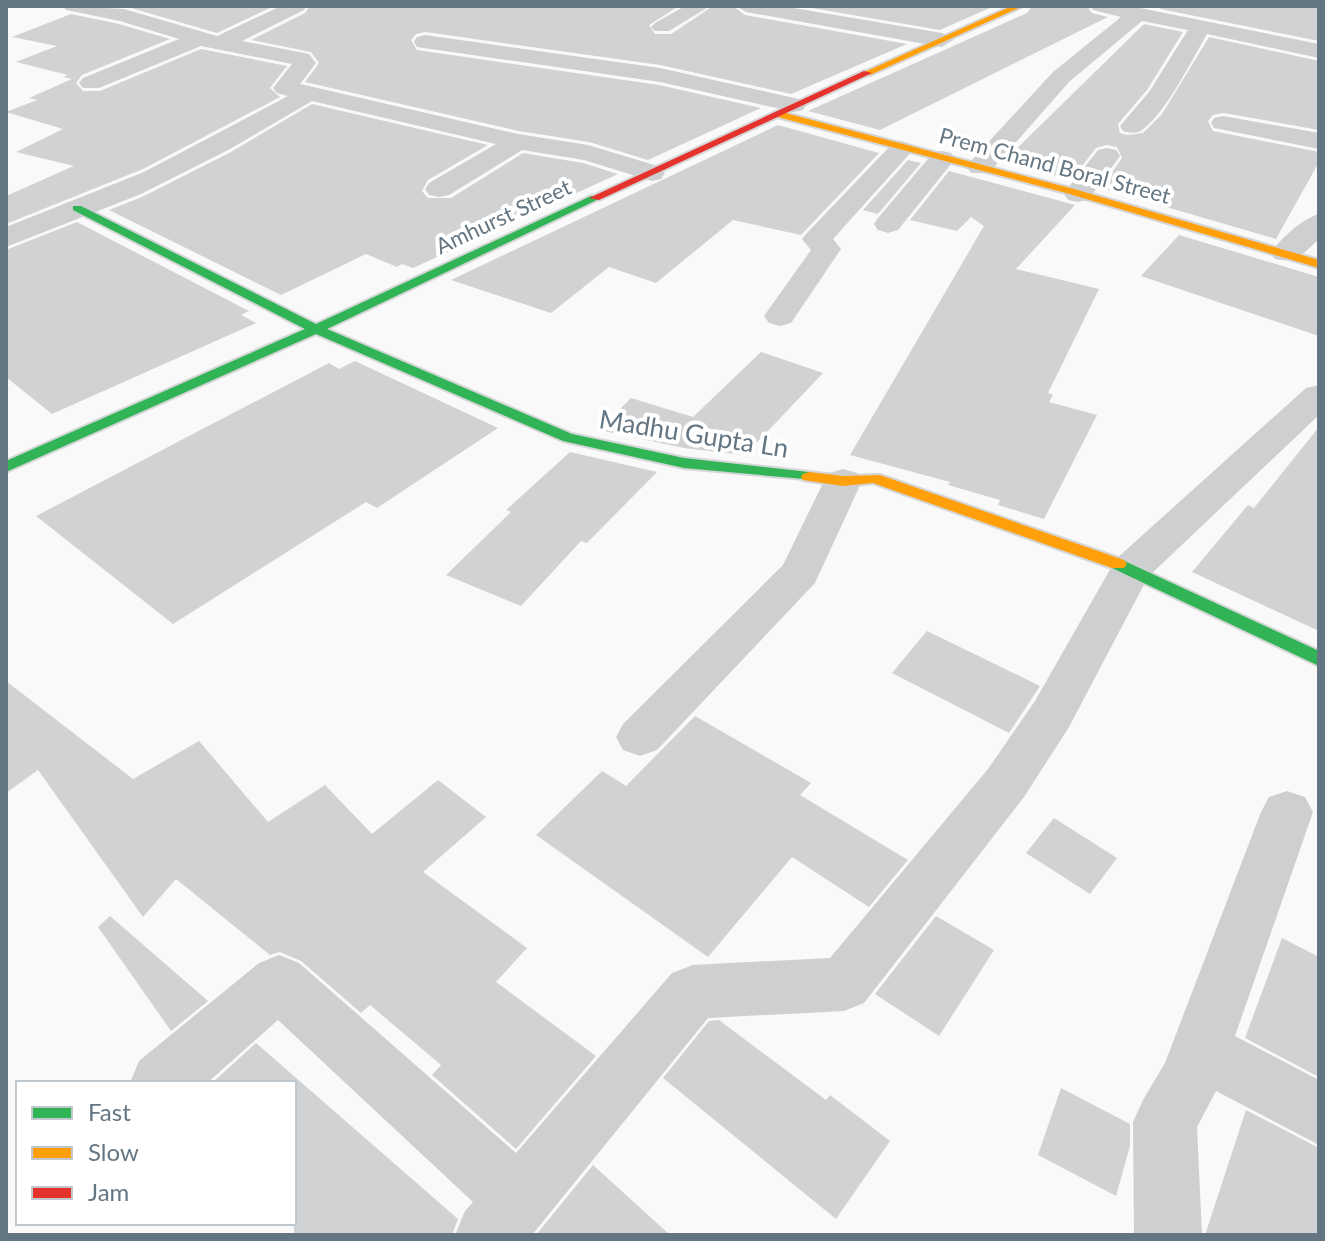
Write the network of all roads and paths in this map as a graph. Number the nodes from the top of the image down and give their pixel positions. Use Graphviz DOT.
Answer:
graph roads {
  1 [pos="73,6"];
  2 [pos="297,6"];
  3 [pos="700,6"];
  4 [pos="746,6"];
  5 [pos="1019,6"];
  6 [pos="1100,6"];
  7 [pos="1137,14"];
  8 [pos="662,27"];
  9 [pos="1201,27"];
  10 [pos="942,40"];
  11 [pos="210,41"];
  12 [pos="425,42"];
  13 [pos="1319,51"];
  14 [pos="91,83"];
  15 [pos="309,93"];
  16 [pos="786,110"];
  17 [pos="1223,123"];
  18 [pos="1132,126"];
  19 [pos="1319,141"];
  20 [pos="518,142"];
  21 [pos="901,149"];
  22 [pos="1107,156"];
  23 [pos="942,159"];
  24 [pos="980,167"];
  25 [pos="652,173"];
  26 [pos="439,189"];
  27 [pos="1078,194"];
  28 [pos="6,208"];
  29 [pos="77,208"];
  30 [pos="39,221"];
  31 [pos="1319,223"];
  32 [pos="888,224"];
  33 [pos="6,238"];
  34 [pos="1286,253"];
  35 [pos="1319,264"];
  36 [pos="780,316"];
  37 [pos="316,329"];
  38 [pos="1319,396"];
  39 [pos="6,467"];
  40 [pos="843,481"];
  41 [pos="1131,569"];
  42 [pos="1319,659"];
  43 [pos="640,737"];
  44 [pos="1287,812"];
  45 [pos="1201,1050"];
  46 [pos="163,1081"];
  47 [pos="1319,1114"];
  48 [pos="504,1218"];
  49 [pos="1168,1235"];
  1 -- 11 [label="street"];
  2 -- 11 [label="street"];
  3 -- 8 [label="street"];
  4 -- 10 [label="street"];
  5 -- 10 [label="street, Amhurst Street"];
  6 -- 7 [label="street"];
  7 -- 9 [label="street"];
  7 -- 24 [label="street"];
  9 -- 13 [label="street"];
  9 -- 18 [label="street"];
  10 -- 16 [label="street, Amhurst Street"];
  11 -- 14 [label="street"];
  11 -- 15 [label="street"];
  12 -- 16 [label="street"];
  15 -- 20 [label="street"];
  15 -- 29 [label="street"];
  16 -- 21 [label="street, Prem Chand Boral Street"];
  16 -- 25 [label="street, Amhurst Street"];
  17 -- 19 [label="street"];
  20 -- 25 [label="street"];
  20 -- 26 [label="street"];
  21 -- 23 [label="street, Prem Chand Boral Street"];
  21 -- 36 [label="street"];
  22 -- 27 [label="street"];
  23 -- 24 [label="street, Prem Chand Boral Street"];
  23 -- 32 [label="street"];
  24 -- 27 [label="street, Prem Chand Boral Street"];
  25 -- 37 [label="street, Amhurst Street"];
  27 -- 34 [label="street, Prem Chand Boral Street"];
  28 -- 30 [label="street"];
  29 -- 30 [label="street"];
  29 -- 37 [label="street, Madhu Gupta Ln"];
  30 -- 33 [label="street"];
  31 -- 34 [label="street"];
  34 -- 35 [label="street, Prem Chand Boral Street"];
  37 -- 39 [label="street, Amhurst Street"];
  37 -- 40 [label="street, Madhu Gupta Ln"];
  38 -- 41 [label="street"];
  40 -- 41 [label="street, Madhu Gupta Ln"];
  40 -- 43 [label="street"];
  41 -- 42 [label="street, Madhu Gupta Ln"];
  41 -- 48 [label="street"];
  44 -- 45 [label="street"];
  45 -- 47 [label="street"];
  45 -- 49 [label="street"];
  46 -- 48 [label="street"];
}
